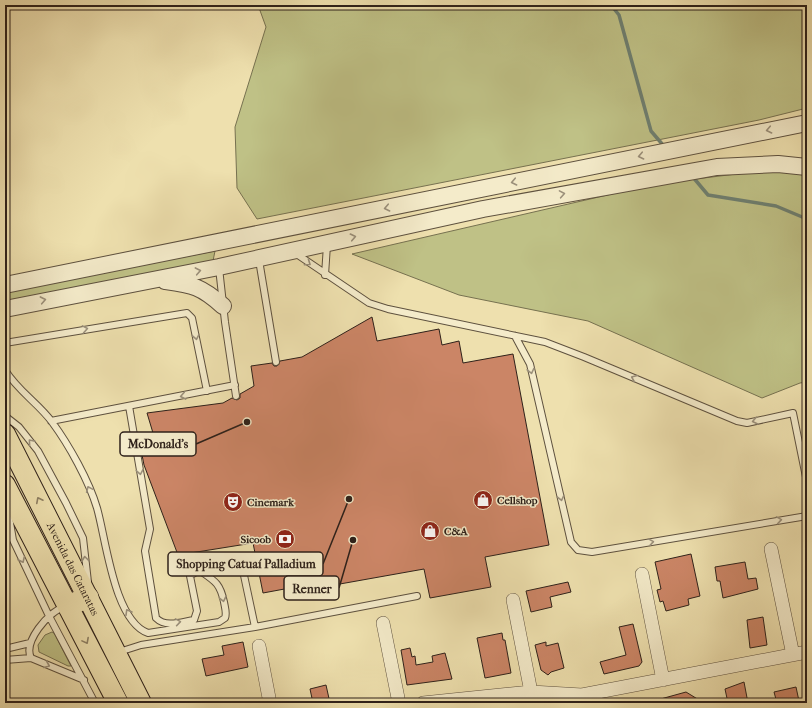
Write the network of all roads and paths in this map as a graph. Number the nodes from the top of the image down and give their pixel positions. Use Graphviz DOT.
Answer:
graph roads {
  1 [pos="807,123"];
  2 [pos="807,168"];
  3 [pos="289,228"];
  4 [pos="327,243"];
  5 [pos="291,251"];
  6 [pos="259,258"];
  7 [pos="219,267"];
  8 [pos="325,275"];
  9 [pos="153,279"];
  10 [pos="5,286"];
  11 [pos="223,306"];
  12 [pos="5,309"];
  13 [pos="515,336"];
  14 [pos="5,343"];
  15 [pos="276,362"];
  16 [pos="5,370"];
  17 [pos="235,385"];
  18 [pos="207,391"];
  19 [pos="236,396"];
  20 [pos="129,406"];
  21 [pos="5,416"];
  22 [pos="51,421"];
  23 [pos="5,434"];
  24 [pos="807,482"];
  25 [pos="5,485"];
  26 [pos="5,496"];
  27 [pos="807,516"];
  28 [pos="771,549"];
  29 [pos="199,570"];
  30 [pos="642,574"];
  31 [pos="417,596"];
  32 [pos="88,598"];
  33 [pos="514,600"];
  34 [pos="68,606"];
  35 [pos="49,616"];
  36 [pos="383,623"];
  37 [pos="255,627"];
  38 [pos="30,643"];
  39 [pos="259,646"];
  40 [pos="5,649"];
  41 [pos="807,652"];
  42 [pos="116,654"];
  43 [pos="793,655"];
  44 [pos="31,658"];
  45 [pos="5,660"];
  46 [pos="84,680"];
  47 [pos="663,680"];
  48 [pos="531,692"];
  49 [pos="95,703"];
  50 [pos="118,703"];
  51 [pos="142,703"];
  52 [pos="270,703"];
  53 [pos="400,703"];
  54 [pos="423,703"];
  1 -- 3 [label="street, one-way"];
  4 -- 2 [label="street, one-way"];
  3 -- 7 [label="street"];
  3 -- 10 [label="street"];
  4 -- 5 [label="street"];
  4 -- 8 [label="lane"];
  5 -- 6 [label="street"];
  5 -- 8 [label="lane, one-way"];
  6 -- 7 [label="street"];
  6 -- 15 [label="lane"];
  9 -- 7 [label="street, one-way"];
  7 -- 11 [label="lane"];
  8 -- 13 [label="lane"];
  9 -- 11 [label="street"];
  12 -- 9 [label="street, one-way"];
  11 -- 17 [label="lane"];
  24 -- 13 [label="lane, one-way"];
  13 -- 27 [label="lane, one-way"];
  14 -- 18 [label="lane, one-way"];
  16 -- 22 [label="lane"];
  17 -- 18 [label="lane"];
  17 -- 19 [label="lane"];
  18 -- 20 [label="lane, one-way"];
  20 -- 22 [label="lane"];
  20 -- 29 [label="lane, one-way"];
  32 -- 21 [label="lane, one-way"];
  29 -- 22 [label="lane, one-way"];
  32 -- 23 [label="main road, Avenida das Cataratas, one-way"];
  25 -- 34 [label="main road, Avenida das Cataratas"];
  26 -- 35 [label="lane, one-way"];
  28 -- 43 [label="street"];
  29 -- 37 [label="lane"];
  30 -- 47 [label="street"];
  31 -- 37 [label="lane"];
  32 -- 34 [label="highway"];
  32 -- 42 [label="main road, Avenida das Cataratas"];
  33 -- 48 [label="street"];
  34 -- 35 [label="lane"];
  34 -- 50 [label="main road, Avenida das Cataratas, one-way"];
  35 -- 38 [label="lane"];
  35 -- 46 [label="lane"];
  36 -- 53 [label="street"];
  37 -- 42 [label="lane"];
  38 -- 40 [label="lane"];
  38 -- 44 [label="lane"];
  39 -- 52 [label="street"];
  41 -- 43 [label="street"];
  42 -- 51 [label="main road, Avenida das Cataratas"];
  43 -- 47 [label="street"];
  44 -- 45 [label="lane"];
  44 -- 46 [label="lane, one-way"];
  46 -- 49 [label="lane"];
  47 -- 48 [label="street"];
  48 -- 54 [label="street"];
}
